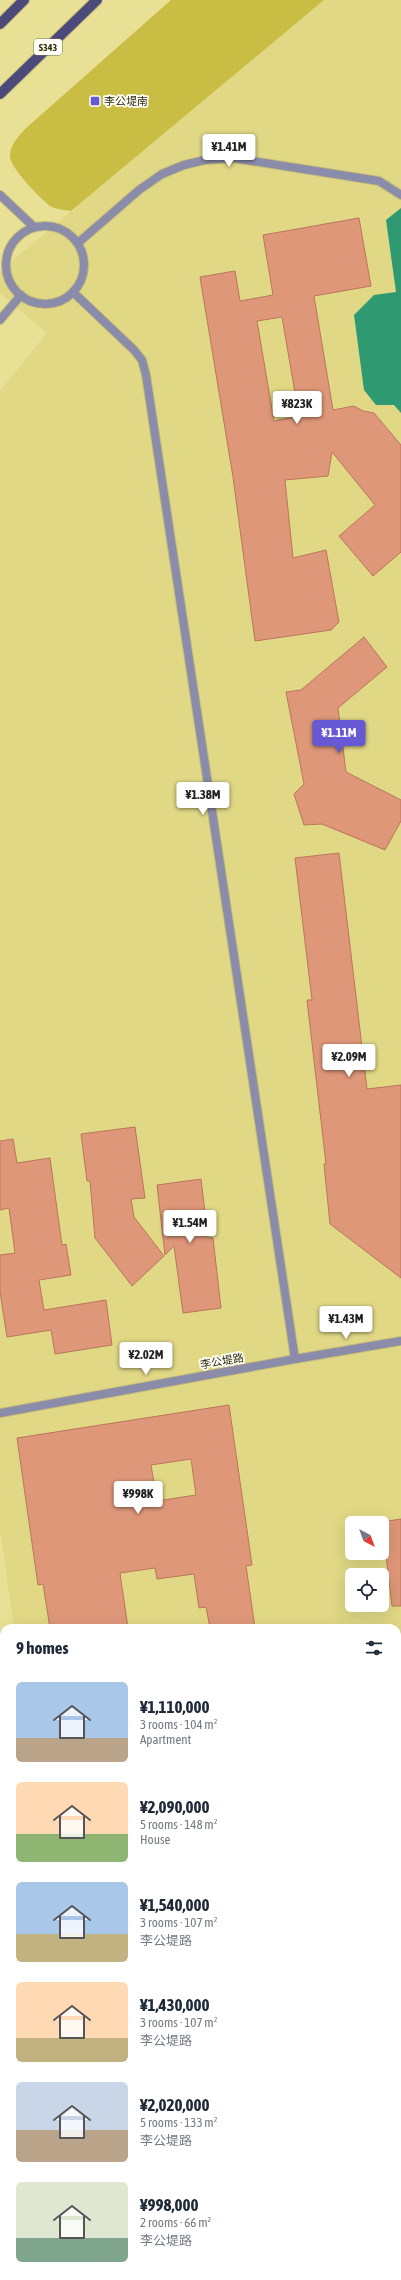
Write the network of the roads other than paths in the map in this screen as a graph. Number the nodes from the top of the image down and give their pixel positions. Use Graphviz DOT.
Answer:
graph roads {
  1 [pos="24,0"];
  2 [pos="96,0"];
  3 [pos="0,24"];
  4 [pos="0,94"];
  5 [pos="401,194"];
  6 [pos="0,195"];
  7 [pos="34,227"];
  8 [pos="78,243"];
  9 [pos="3,258"];
  10 [pos="73,292"];
  11 [pos="21,295"];
  12 [pos="0,320"];
  13 [pos="401,1341"];
  14 [pos="295,1359"];
  15 [pos="0,1413"];
  1 -- 3 [label="main road"];
  2 -- 4 [label="main road, S343"];
  5 -- 8 [label="street"];
  6 -- 7 [label="street"];
  7 -- 8 [label="street"];
  7 -- 9 [label="street"];
  8 -- 10 [label="street"];
  9 -- 11 [label="street"];
  10 -- 11 [label="street"];
  10 -- 14 [label="street"];
  11 -- 12 [label="street"];
  13 -- 14 [label="street, 李公堤路"];
  14 -- 15 [label="street, 李公堤路"];
}
